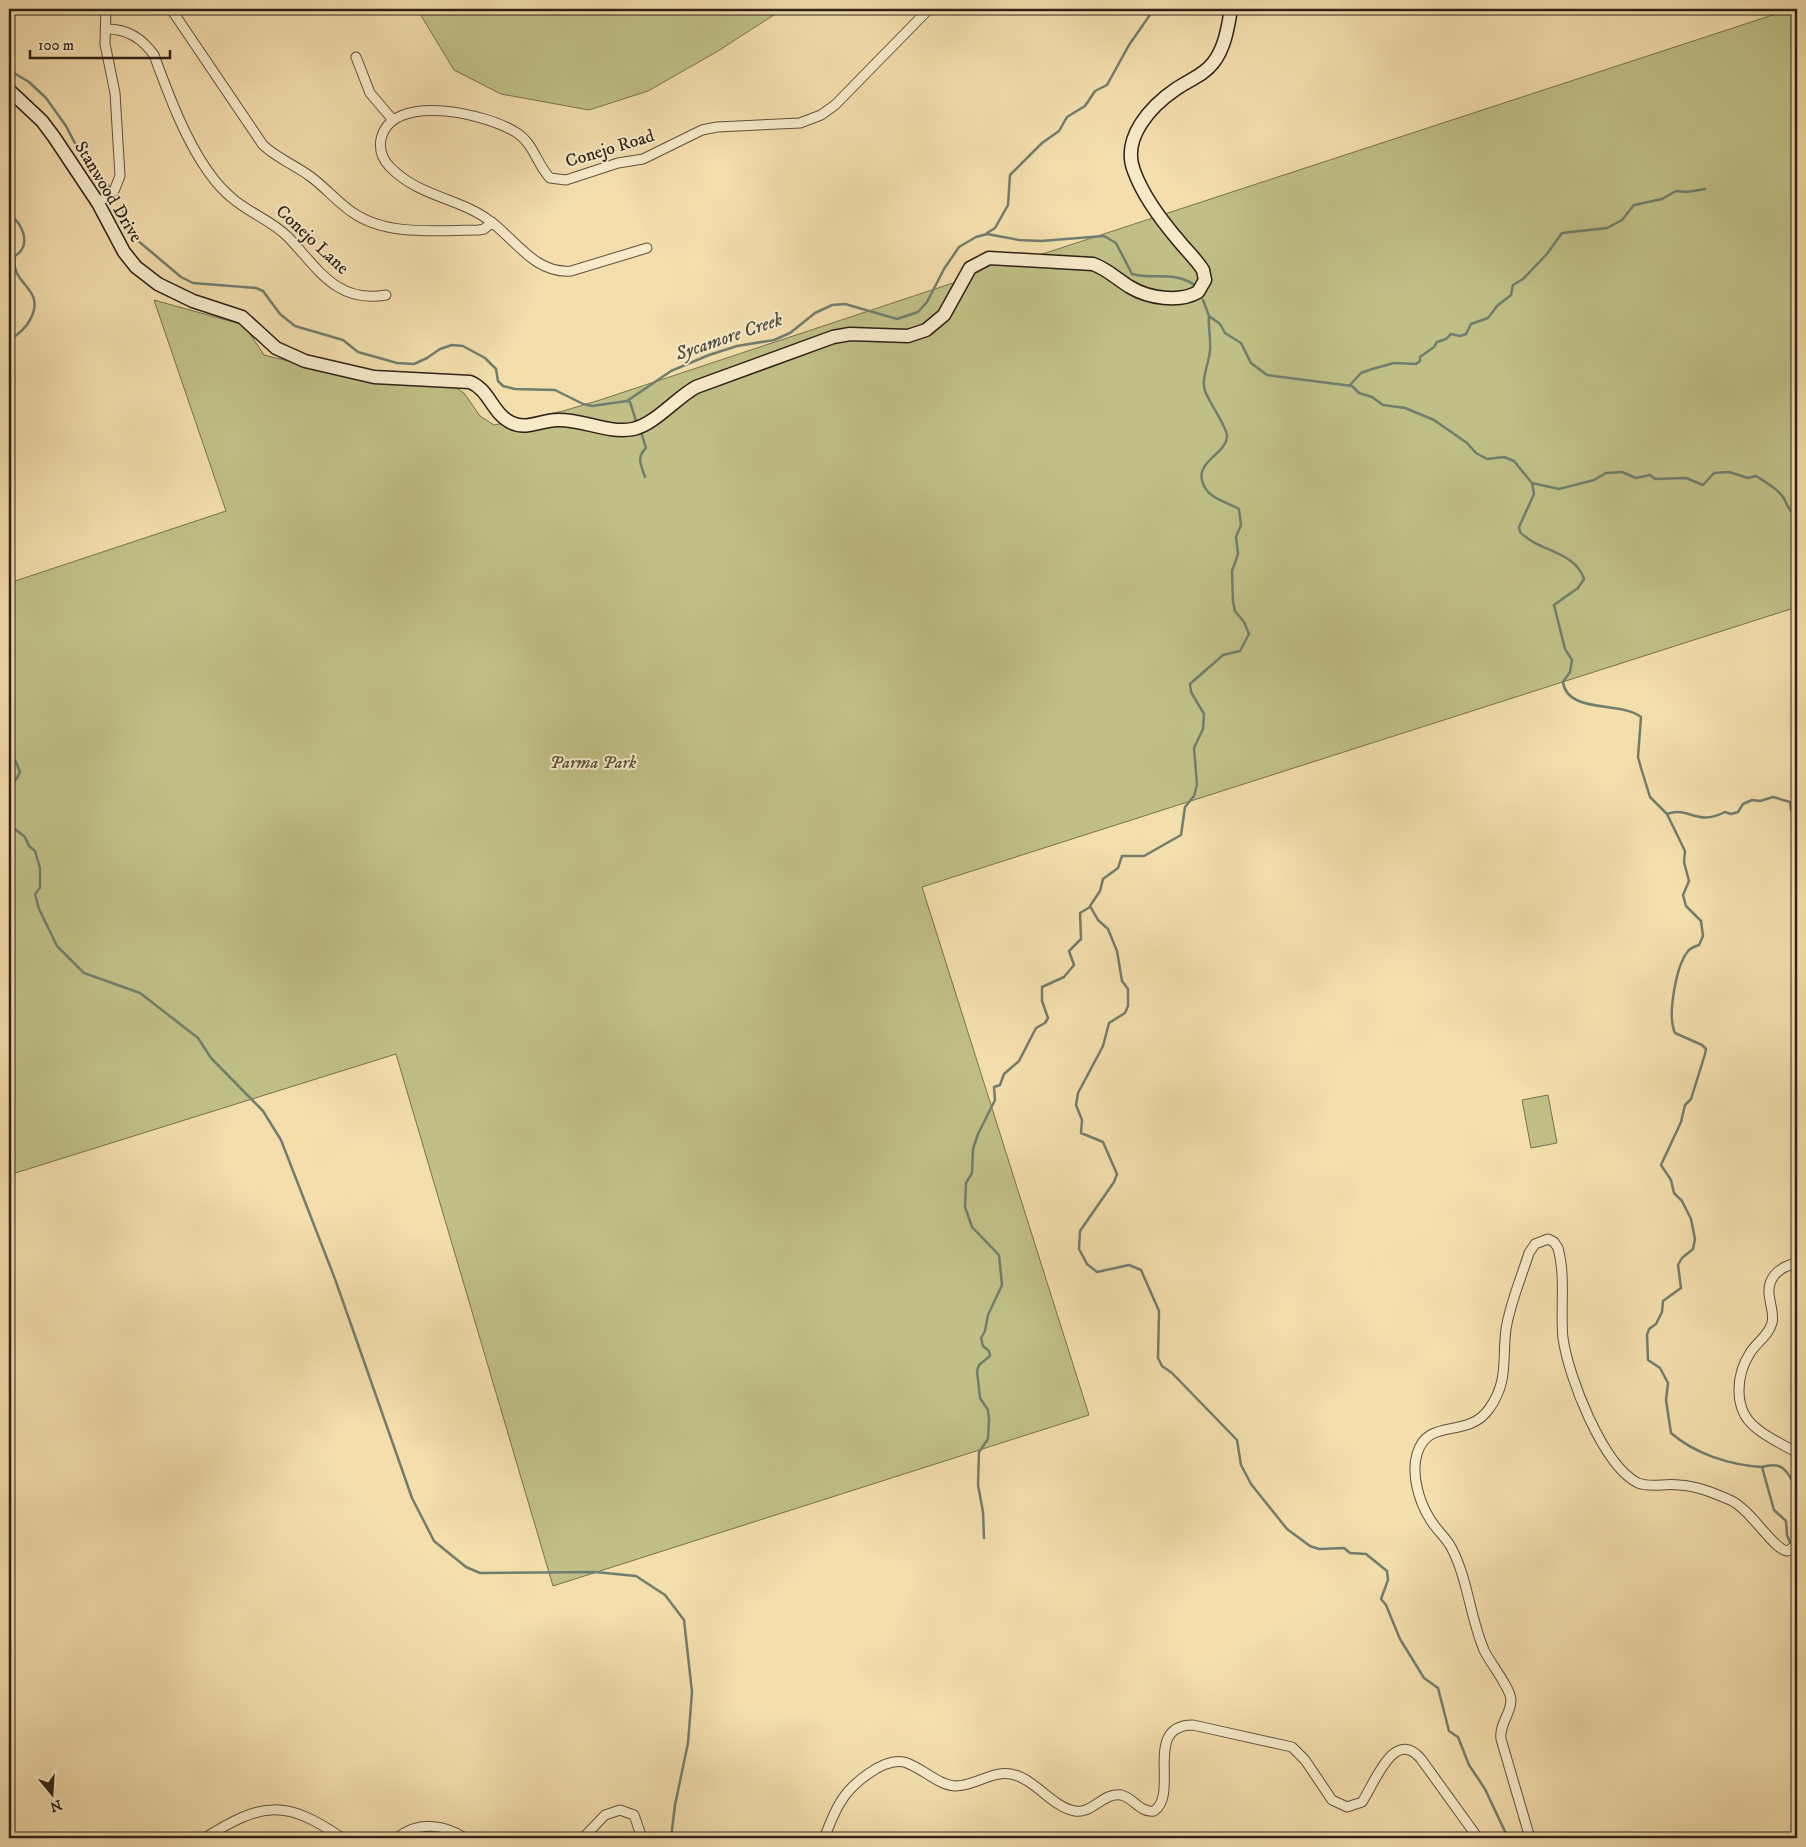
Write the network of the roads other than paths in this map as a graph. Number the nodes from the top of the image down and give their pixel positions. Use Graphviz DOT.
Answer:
graph roads {
  1 [pos="106,9"];
  2 [pos="171,9"];
  3 [pos="929,9"];
  4 [pos="1231,9"];
  5 [pos="105,28"];
  6 [pos="356,57"];
  7 [pos="9,90"];
  8 [pos="393,120"];
  9 [pos="98,203"];
  10 [pos="492,222"];
  11 [pos="647,248"];
  12 [pos="386,296"];
  13 [pos="1797,1263"];
  14 [pos="1797,1453"];
  15 [pos="1797,1544"];
  16 [pos="205,1838"];
  17 [pos="342,1838"];
  18 [pos="397,1838"];
  19 [pos="465,1838"];
  20 [pos="583,1838"];
  21 [pos="642,1838"];
  22 [pos="824,1838"];
  23 [pos="1478,1838"];
  24 [pos="1530,1838"];
  1 -- 5 [label="street"];
  2 -- 10 [label="street"];
  3 -- 8 [label="street, Conejo Road"];
  4 -- 9 [label="main road, Stanwood Drive"];
  5 -- 9 [label="street"];
  5 -- 12 [label="street, Conejo Lane"];
  6 -- 8 [label="street"];
  7 -- 9 [label="main road, Stanwood Drive"];
  8 -- 10 [label="street"];
  10 -- 11 [label="street"];
  13 -- 14 [label="street"];
  15 -- 24 [label="street"];
  16 -- 17 [label="street"];
  18 -- 19 [label="street"];
  20 -- 21 [label="street"];
  22 -- 23 [label="street"];
}
